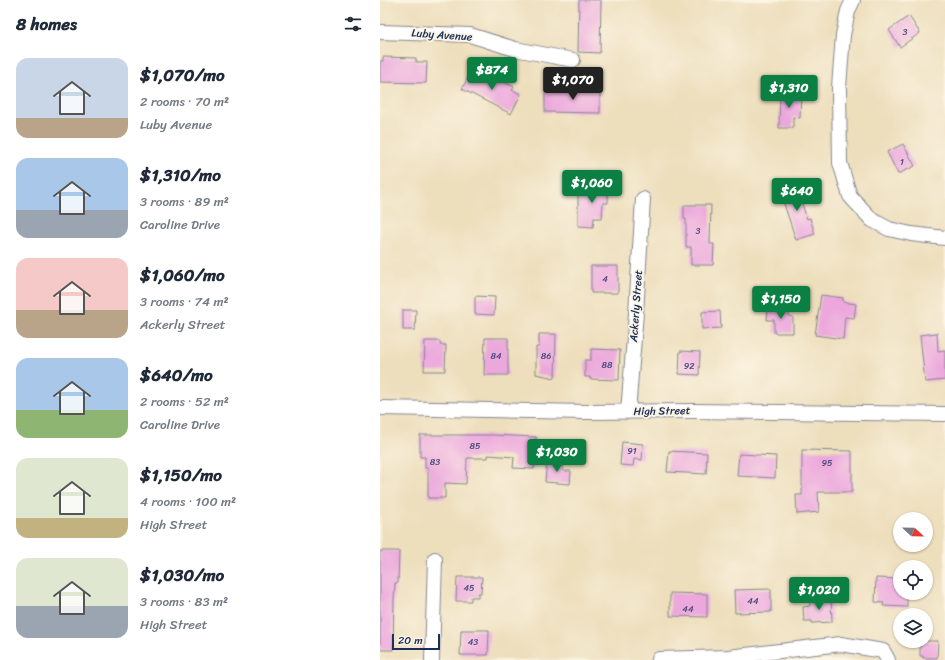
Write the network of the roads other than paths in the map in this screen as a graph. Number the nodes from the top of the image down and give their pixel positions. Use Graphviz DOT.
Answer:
graph roads {
  1 [pos="853,0"];
  2 [pos="380,32"];
  3 [pos="573,60"];
  4 [pos="643,199"];
  5 [pos="945,238"];
  6 [pos="380,408"];
  7 [pos="628,412"];
  8 [pos="945,414"];
  9 [pos="435,558"];
  10 [pos="888,659"];
  11 [pos="432,660"];
  12 [pos="659,660"];
  1 -- 5 [label="street"];
  2 -- 3 [label="street, Luby Avenue"];
  4 -- 7 [label="street, Ackerly Street"];
  6 -- 7 [label="street, High Street"];
  7 -- 8 [label="street, High Street"];
  9 -- 11 [label="street"];
  10 -- 12 [label="street"];
}
